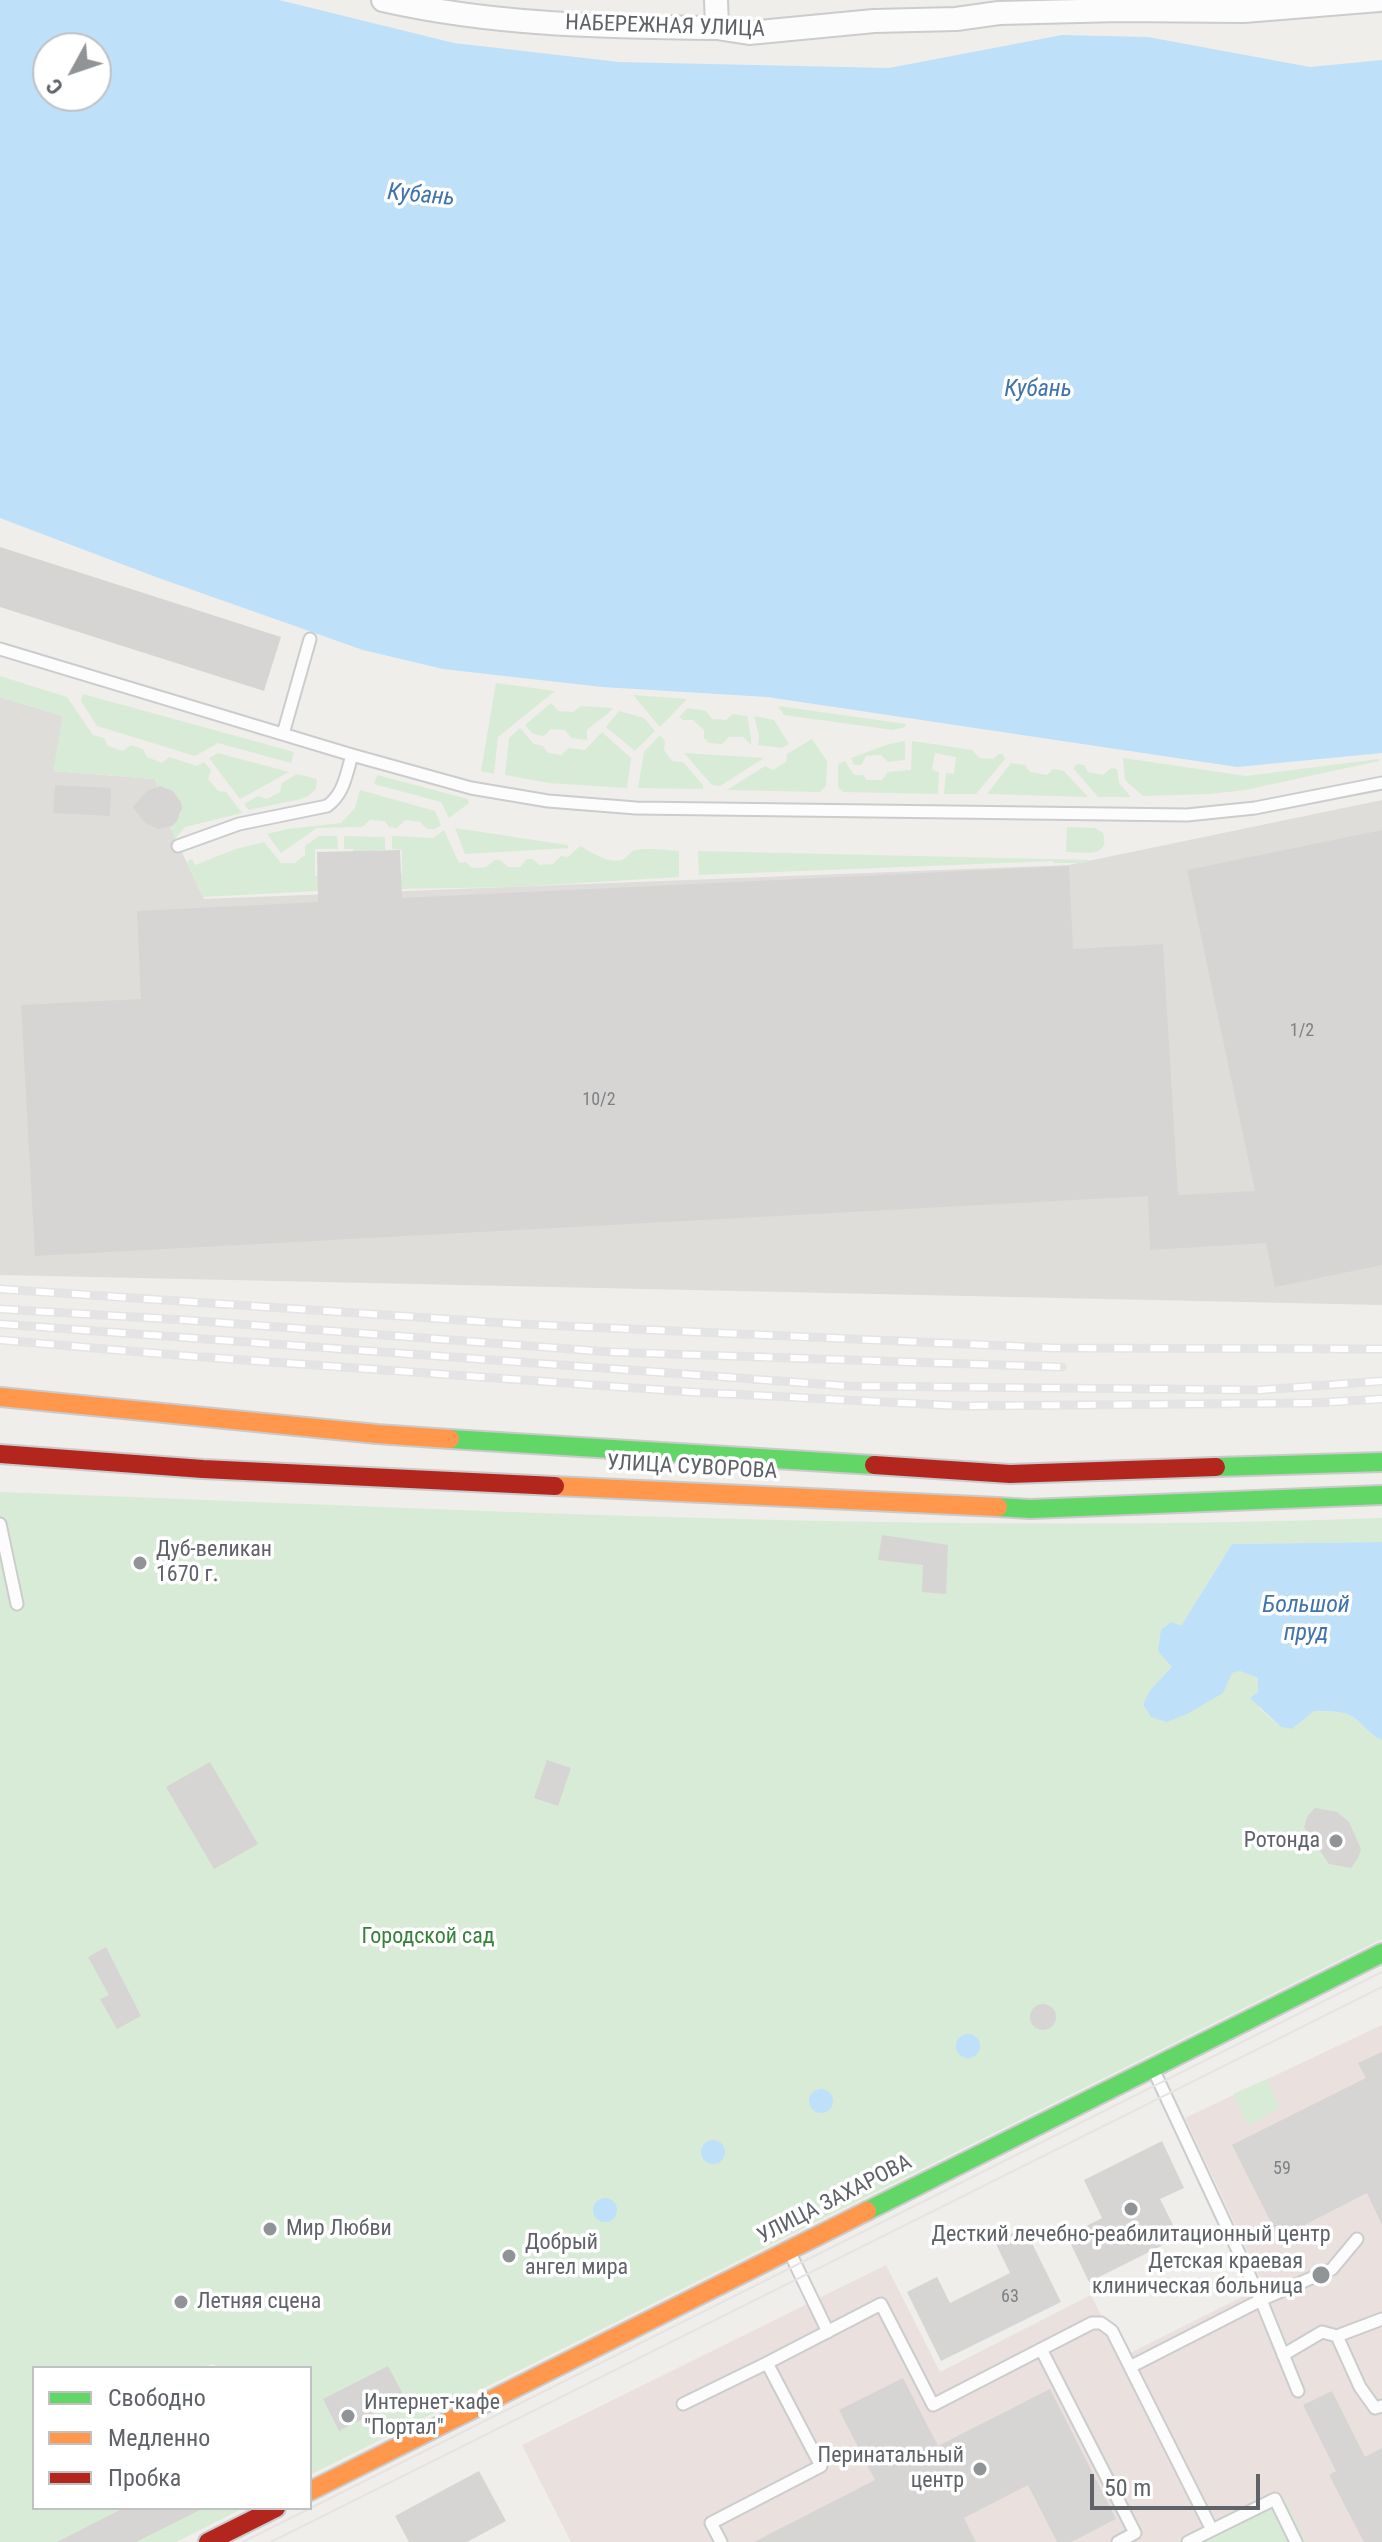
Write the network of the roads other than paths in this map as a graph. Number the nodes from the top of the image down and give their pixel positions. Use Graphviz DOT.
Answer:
graph roads {
  1 [pos="383,0"];
  2 [pos="716,0"];
  3 [pos="1379,0"];
  4 [pos="717,28"];
  5 [pos="310,639"];
  6 [pos="0,649"];
  7 [pos="283,734"];
  8 [pos="352,755"];
  9 [pos="1382,783"];
  10 [pos="178,846"];
  11 [pos="0,1397"];
  12 [pos="105,1425"];
  13 [pos="377,1434"];
  14 [pos="0,1454"];
  15 [pos="118,1462"];
  16 [pos="1382,1462"];
  17 [pos="0,1468"];
  18 [pos="1382,1495"];
  19 [pos="0,1524"];
  20 [pos="17,1604"];
  21 [pos="1382,1953"];
  22 [pos="1152,2068"];
  23 [pos="1357,2239"];
  24 [pos="788,2251"];
  25 [pos="1261,2300"];
  26 [pos="1382,2319"];
  27 [pos="828,2332"];
  28 [pos="1337,2336"];
  29 [pos="1041,2349"];
  30 [pos="1283,2355"];
  31 [pos="767,2363"];
  32 [pos="1130,2367"];
  33 [pos="1298,2391"];
  34 [pos="683,2404"];
  35 [pos="1382,2406"];
  36 [pos="312,2490"];
  37 [pos="272,2510"];
  38 [pos="1212,2530"];
  39 [pos="209,2542"];
  40 [pos="721,2542"];
  41 [pos="1118,2542"];
  42 [pos="1188,2542"];
  43 [pos="1296,2542"];
  1 -- 4 [label="street, НАБЕРЕЖНАЯ УЛИЦА"];
  2 -- 4 [label="street"];
  3 -- 4 [label="street, НАБЕРЕЖНАЯ УЛИЦА"];
  5 -- 7 [label="lane"];
  6 -- 7 [label="lane"];
  7 -- 8 [label="lane"];
  8 -- 9 [label="lane"];
  8 -- 10 [label="lane"];
  11 -- 13 [label="main road, УЛИЦА СУВОРОВА"];
  12 -- 13 [label="main road, УЛИЦА СУВОРОВА"];
  13 -- 16 [label="main road, УЛИЦА СУВОРОВА"];
  14 -- 15 [label="main road, УЛИЦА СУВОРОВА"];
  15 -- 17 [label="main road"];
  15 -- 18 [label="main road, УЛИЦА СУВОРОВА"];
  19 -- 20 [label="lane"];
  21 -- 22 [label="main road, УЛИЦА ЗАХАРОВА"];
  22 -- 24 [label="main road, УЛИЦА ЗАХАРОВА"];
  22 -- 25 [label="lane"];
  23 -- 25 [label="lane"];
  24 -- 27 [label="lane"];
  24 -- 36 [label="main road, УЛИЦА ЗАХАРОВА"];
  25 -- 30 [label="lane"];
  25 -- 32 [label="lane"];
  26 -- 28 [label="lane"];
  27 -- 29 [label="lane"];
  27 -- 31 [label="lane"];
  28 -- 30 [label="lane"];
  28 -- 35 [label="lane"];
  29 -- 32 [label="lane"];
  29 -- 41 [label="lane"];
  30 -- 33 [label="lane"];
  31 -- 34 [label="lane"];
  31 -- 40 [label="lane"];
  32 -- 38 [label="lane"];
  37 -- 39 [label="main road"];
  38 -- 42 [label="lane"];
  38 -- 43 [label="lane"];
}
